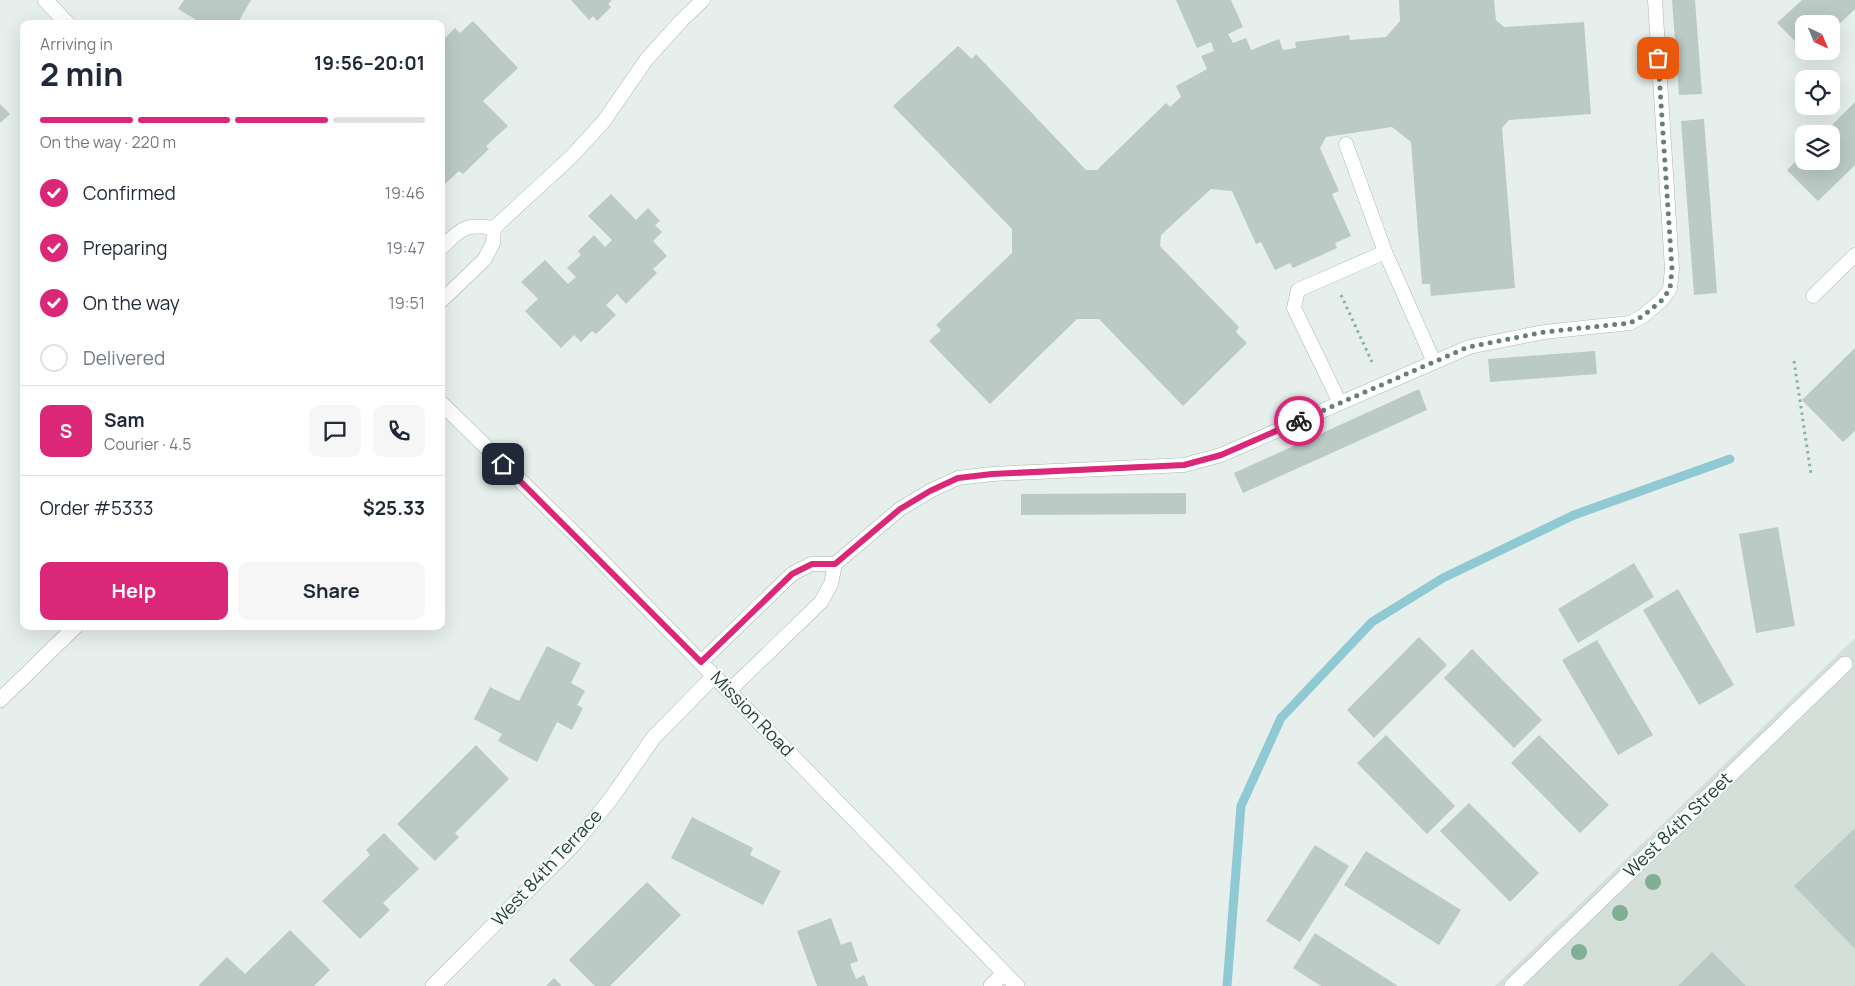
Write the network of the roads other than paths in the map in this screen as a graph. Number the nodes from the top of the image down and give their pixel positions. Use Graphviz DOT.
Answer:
graph roads {
  1 [pos="45,0"];
  2 [pos="704,0"];
  3 [pos="1655,0"];
  4 [pos="64,20"];
  5 [pos="1346,144"];
  6 [pos="494,228"];
  7 [pos="445,244"];
  8 [pos="1385,252"];
  9 [pos="1855,255"];
  10 [pos="1813,296"];
  11 [pos="445,297"];
  12 [pos="1434,362"];
  13 [pos="1340,402"];
  14 [pos="445,407"];
  15 [pos="835,564"];
  16 [pos="72,630"];
  17 [pos="701,662"];
  18 [pos="1845,664"];
  19 [pos="714,676"];
  20 [pos="729,691"];
  21 [pos="0,700"];
  22 [pos="1004,973"];
  23 [pos="433,986"];
  24 [pos="991,986"];
  25 [pos="1017,986"];
  26 [pos="1512,986"];
  1 -- 4 [label="street"];
  2 -- 6 [label="lane"];
  3 -- 12 [label="lane"];
  5 -- 8 [label="lane"];
  6 -- 7 [label="lane"];
  6 -- 11 [label="lane"];
  8 -- 12 [label="lane"];
  8 -- 13 [label="lane"];
  9 -- 10 [label="lane"];
  12 -- 13 [label="lane"];
  13 -- 15 [label="lane"];
  14 -- 17 [label="street, Mission Road"];
  15 -- 17 [label="lane"];
  15 -- 20 [label="lane"];
  16 -- 21 [label="street"];
  17 -- 19 [label="street, Mission Road"];
  18 -- 26 [label="street, West 84th Street"];
  19 -- 20 [label="street, Mission Road"];
  19 -- 23 [label="street, West 84th Terrace"];
  20 -- 22 [label="street, Mission Road"];
  22 -- 24 [label="street"];
  22 -- 25 [label="street, Mission Road"];
}
